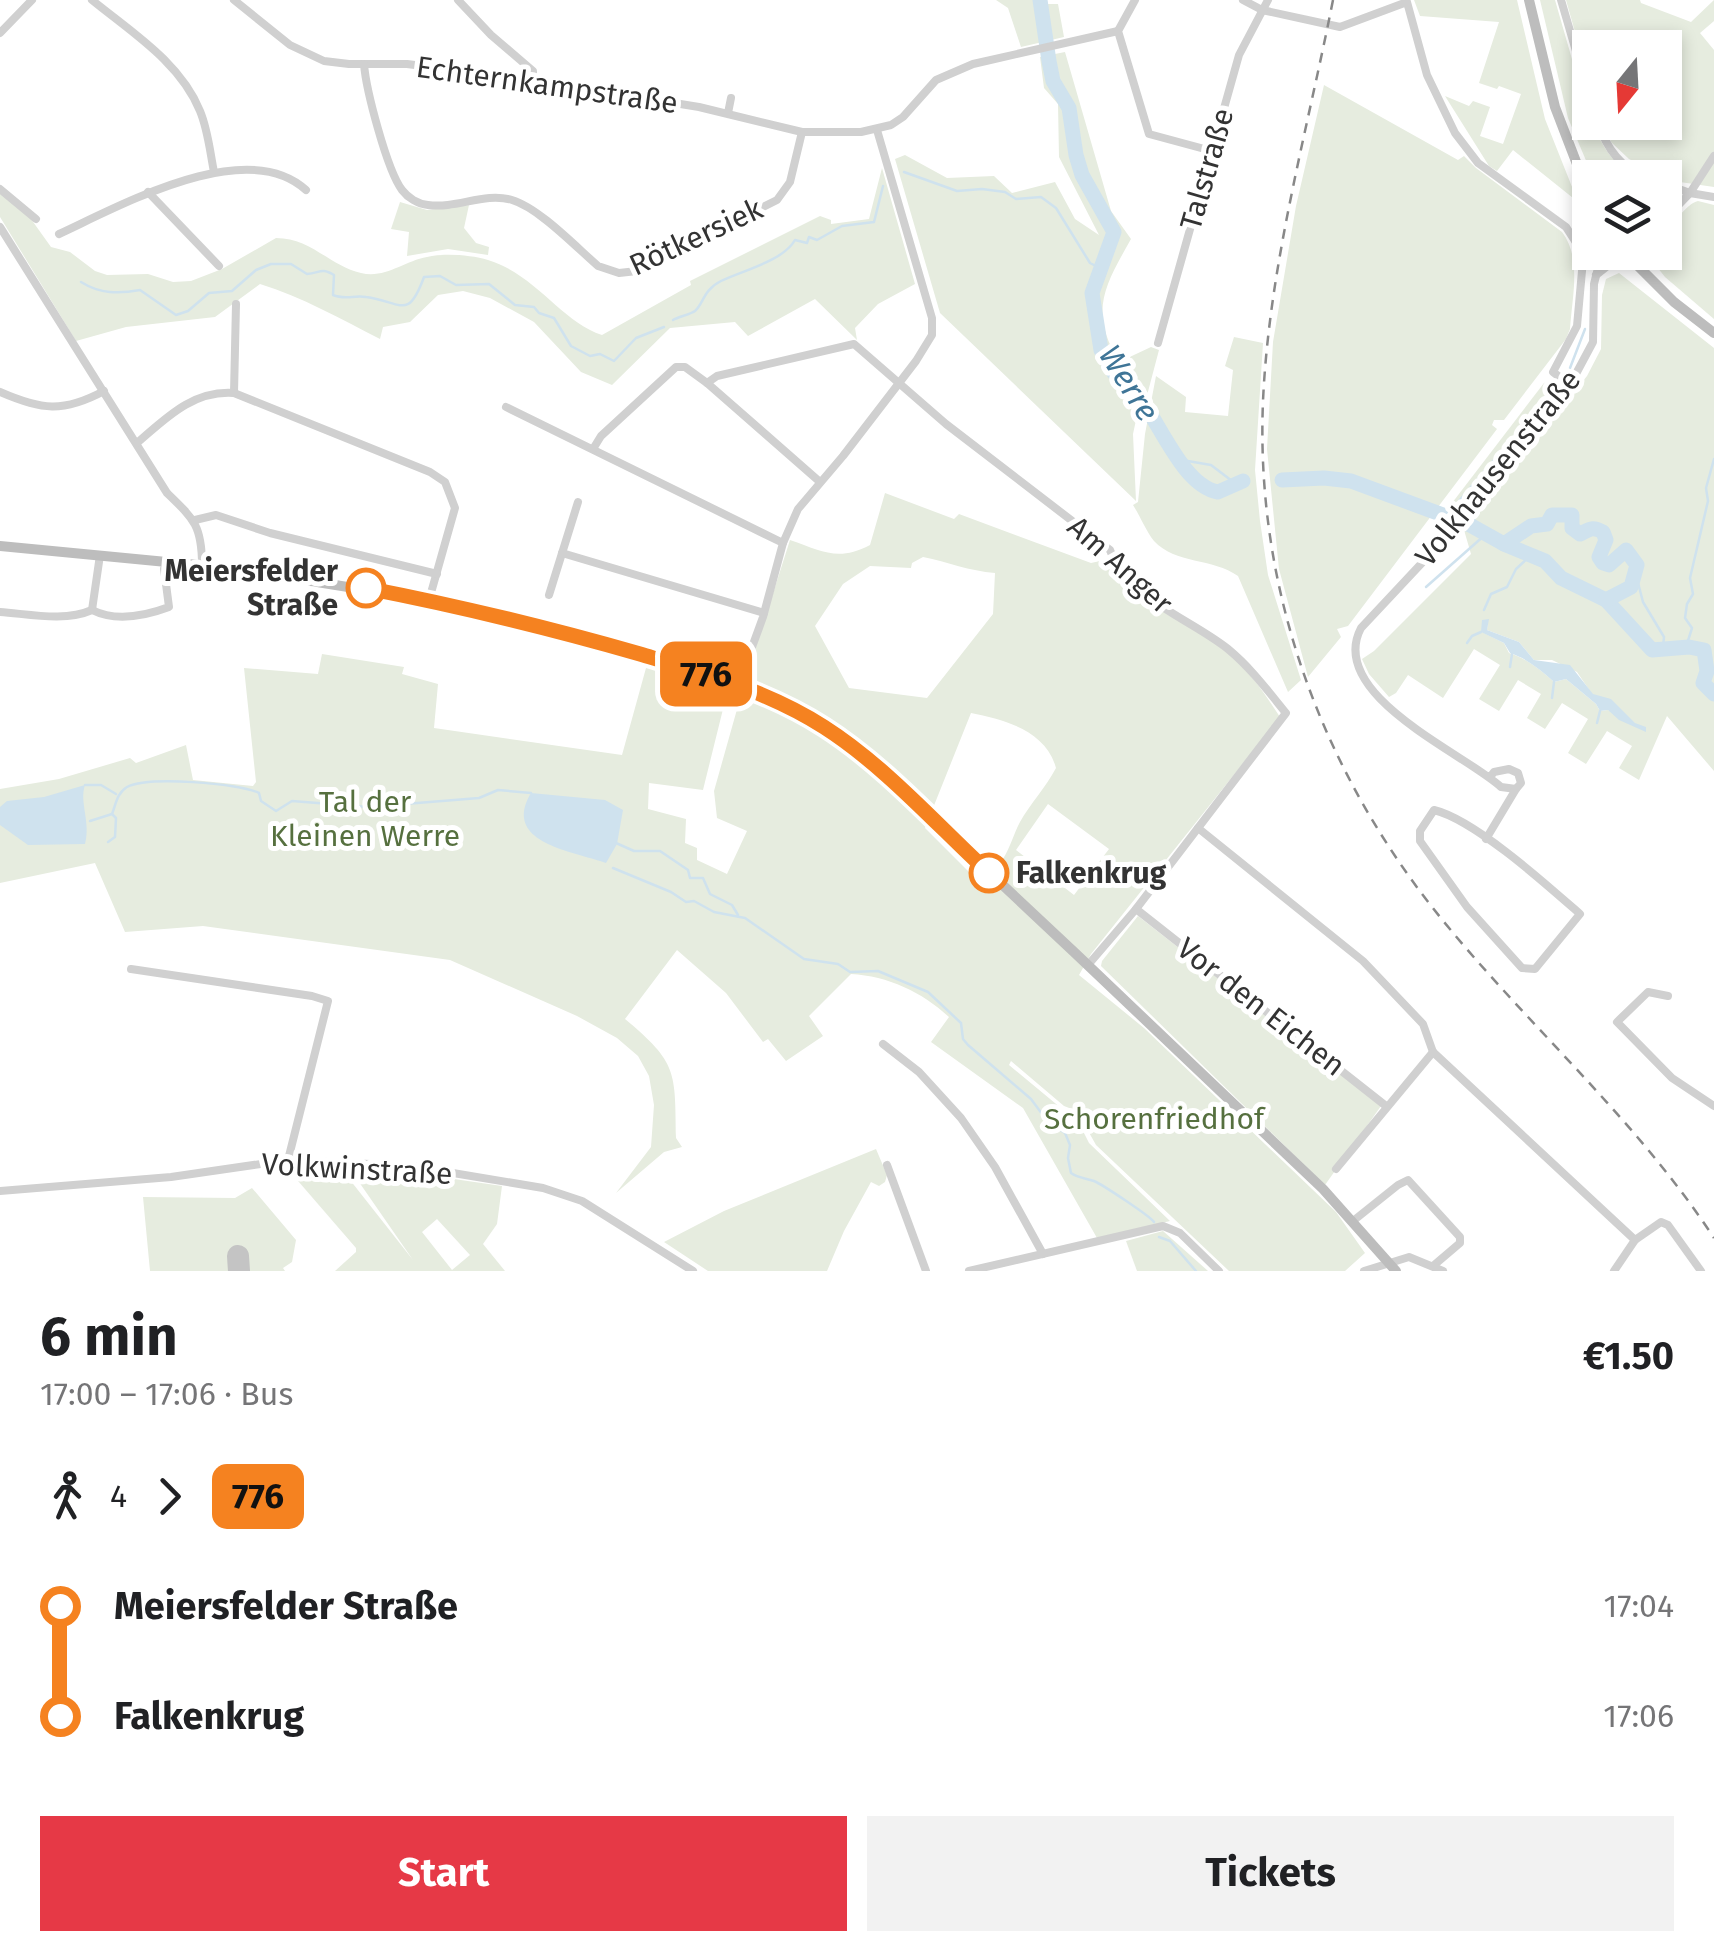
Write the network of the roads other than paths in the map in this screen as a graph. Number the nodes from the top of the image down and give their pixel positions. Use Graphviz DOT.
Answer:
graph roads {
  1 [pos="32,0"];
  2 [pos="92,0"];
  3 [pos="458,0"];
  4 [pos="1135,0"];
  5 [pos="1243,0"];
  6 [pos="1268,0"];
  7 [pos="1529,0"];
  8 [pos="1561,0"];
  9 [pos="238,1"];
  10 [pos="1406,1"];
  11 [pos="1262,10"];
  12 [pos="1118,31"];
  13 [pos="0,33"];
  14 [pos="1572,38"];
  15 [pos="364,64"];
  16 [pos="533,80"];
  17 [pos="731,98"];
  18 [pos="728,113"];
  19 [pos="877,130"];
  20 [pos="802,132"];
  21 [pos="1604,140"];
  22 [pos="1212,152"];
  23 [pos="1714,156"];
  24 [pos="1573,160"];
  25 [pos="1620,160"];
  26 [pos="214,172"];
  27 [pos="0,189"];
  28 [pos="1682,189"];
  29 [pos="306,190"];
  30 [pos="148,192"];
  31 [pos="1690,192"];
  32 [pos="1714,196"];
  33 [pos="1682,201"];
  34 [pos="36,218"];
  35 [pos="0,227"];
  36 [pos="60,234"];
  37 [pos="219,266"];
  38 [pos="1597,270"];
  39 [pos="1603,270"];
  40 [pos="1642,270"];
  41 [pos="1596,275"];
  42 [pos="236,304"];
  43 [pos="1714,334"];
  44 [pos="1158,342"];
  45 [pos="707,383"];
  46 [pos="899,385"];
  47 [pos="1570,385"];
  48 [pos="104,391"];
  49 [pos="0,392"];
  50 [pos="234,394"];
  51 [pos="506,407"];
  52 [pos="138,443"];
  53 [pos="593,448"];
  54 [pos="820,482"];
  55 [pos="578,502"];
  56 [pos="195,520"];
  57 [pos="783,543"];
  58 [pos="0,546"];
  59 [pos="562,552"];
  60 [pos="100,555"];
  61 [pos="202,565"];
  62 [pos="164,569"];
  63 [pos="437,574"];
  64 [pos="549,595"];
  65 [pos="429,600"];
  66 [pos="92,610"];
  67 [pos="0,612"];
  68 [pos="764,613"];
  69 [pos="735,684"];
  70 [pos="1490,777"];
  71 [pos="1516,789"];
  72 [pos="1198,828"];
  73 [pos="1486,839"];
  74 [pos="1136,909"];
  75 [pos="1088,965"];
  76 [pos="131,969"];
  77 [pos="1668,996"];
  78 [pos="883,1044"];
  79 [pos="1433,1052"];
  80 [pos="1386,1106"];
  81 [pos="1714,1106"];
  82 [pos="288,1160"];
  83 [pos="887,1165"];
  84 [pos="1336,1169"];
  85 [pos="0,1191"];
  86 [pos="1353,1221"];
  87 [pos="1634,1240"];
  88 [pos="1043,1254"];
  89 [pos="1433,1266"];
  90 [pos="1393,1267"];
  91 [pos="693,1271"];
  92 [pos="926,1271"];
  93 [pos="969,1271"];
  94 [pos="1218,1271"];
  95 [pos="1364,1271"];
  96 [pos="1442,1271"];
  97 [pos="1614,1271"];
  98 [pos="1701,1271"];
  1 -- 13 [label="street"];
  2 -- 26 [label="street"];
  3 -- 16 [label="street"];
  4 -- 12 [label="street"];
  5 -- 11 [label="street"];
  6 -- 11 [label="street, Talstraße"];
  7 -- 24 [label="street"];
  8 -- 14 [label="street"];
  9 -- 15 [label="street, Echternkampstraße"];
  10 -- 11 [label="street"];
  10 -- 47 [label="street"];
  11 -- 22 [label="street, Talstraße"];
  12 -- 19 [label="street"];
  12 -- 22 [label="street"];
  15 -- 16 [label="street, Echternkampstraße"];
  15 -- 20 [label="street, Rötkersiek"];
  16 -- 18 [label="street, Echternkampstraße"];
  17 -- 18 [label="street"];
  18 -- 20 [label="street, Echternkampstraße"];
  19 -- 20 [label="street, Echternkampstraße"];
  19 -- 46 [label="street"];
  21 -- 25 [label="street"];
  22 -- 44 [label="street, Talstraße"];
  23 -- 31 [label="street"];
  26 -- 29 [label="street"];
  26 -- 30 [label="street"];
  27 -- 34 [label="street"];
  28 -- 31 [label="street"];
  30 -- 36 [label="street"];
  30 -- 37 [label="street"];
  31 -- 32 [label="street"];
  31 -- 33 [label="street"];
  35 -- 48 [label="street"];
  38 -- 41 [label="street, Volkhausenstraße"];
  39 -- 41 [label="street"];
  40 -- 43 [label="street"];
  41 -- 47 [label="street, Volkhausenstraße"];
  42 -- 50 [label="street"];
  45 -- 46 [label="street, Am Anger"];
  45 -- 53 [label="street"];
  45 -- 54 [label="street"];
  46 -- 54 [label="street"];
  46 -- 72 [label="street, Am Anger"];
  47 -- 70 [label="street, Volkhausenstraße"];
  48 -- 49 [label="street"];
  48 -- 52 [label="street"];
  50 -- 52 [label="street"];
  50 -- 63 [label="street"];
  51 -- 53 [label="street"];
  52 -- 56 [label="street"];
  53 -- 57 [label="street"];
  54 -- 57 [label="street"];
  55 -- 59 [label="street"];
  56 -- 61 [label="street"];
  56 -- 63 [label="street"];
  57 -- 68 [label="street"];
  58 -- 60 [label="street"];
  59 -- 64 [label="street"];
  59 -- 68 [label="street"];
  60 -- 61 [label="street"];
  60 -- 66 [label="street"];
  61 -- 65 [label="street"];
  62 -- 66 [label="street"];
  63 -- 65 [label="street"];
  65 -- 69 [label="street"];
  66 -- 67 [label="street"];
  68 -- 69 [label="street"];
  69 -- 75 [label="street"];
  70 -- 71 [label="street"];
  70 -- 71 [label="street"];
  71 -- 73 [label="street"];
  72 -- 74 [label="street"];
  72 -- 79 [label="street"];
  73 -- 73 [label="street"];
  74 -- 75 [label="street"];
  74 -- 80 [label="street, Vor den Eichen"];
  75 -- 86 [label="street"];
  76 -- 82 [label="street"];
  77 -- 81 [label="street"];
  78 -- 88 [label="street"];
  79 -- 80 [label="street"];
  79 -- 87 [label="street"];
  80 -- 84 [label="street"];
  82 -- 85 [label="street, Volkwinstraße"];
  82 -- 91 [label="street, Volkwinstraße"];
  83 -- 92 [label="street"];
  86 -- 89 [label="street"];
  86 -- 90 [label="street"];
  87 -- 97 [label="street"];
  87 -- 98 [label="street"];
  88 -- 93 [label="street"];
  88 -- 94 [label="street"];
  89 -- 90 [label="street"];
  89 -- 96 [label="street"];
  90 -- 95 [label="street"];
}
